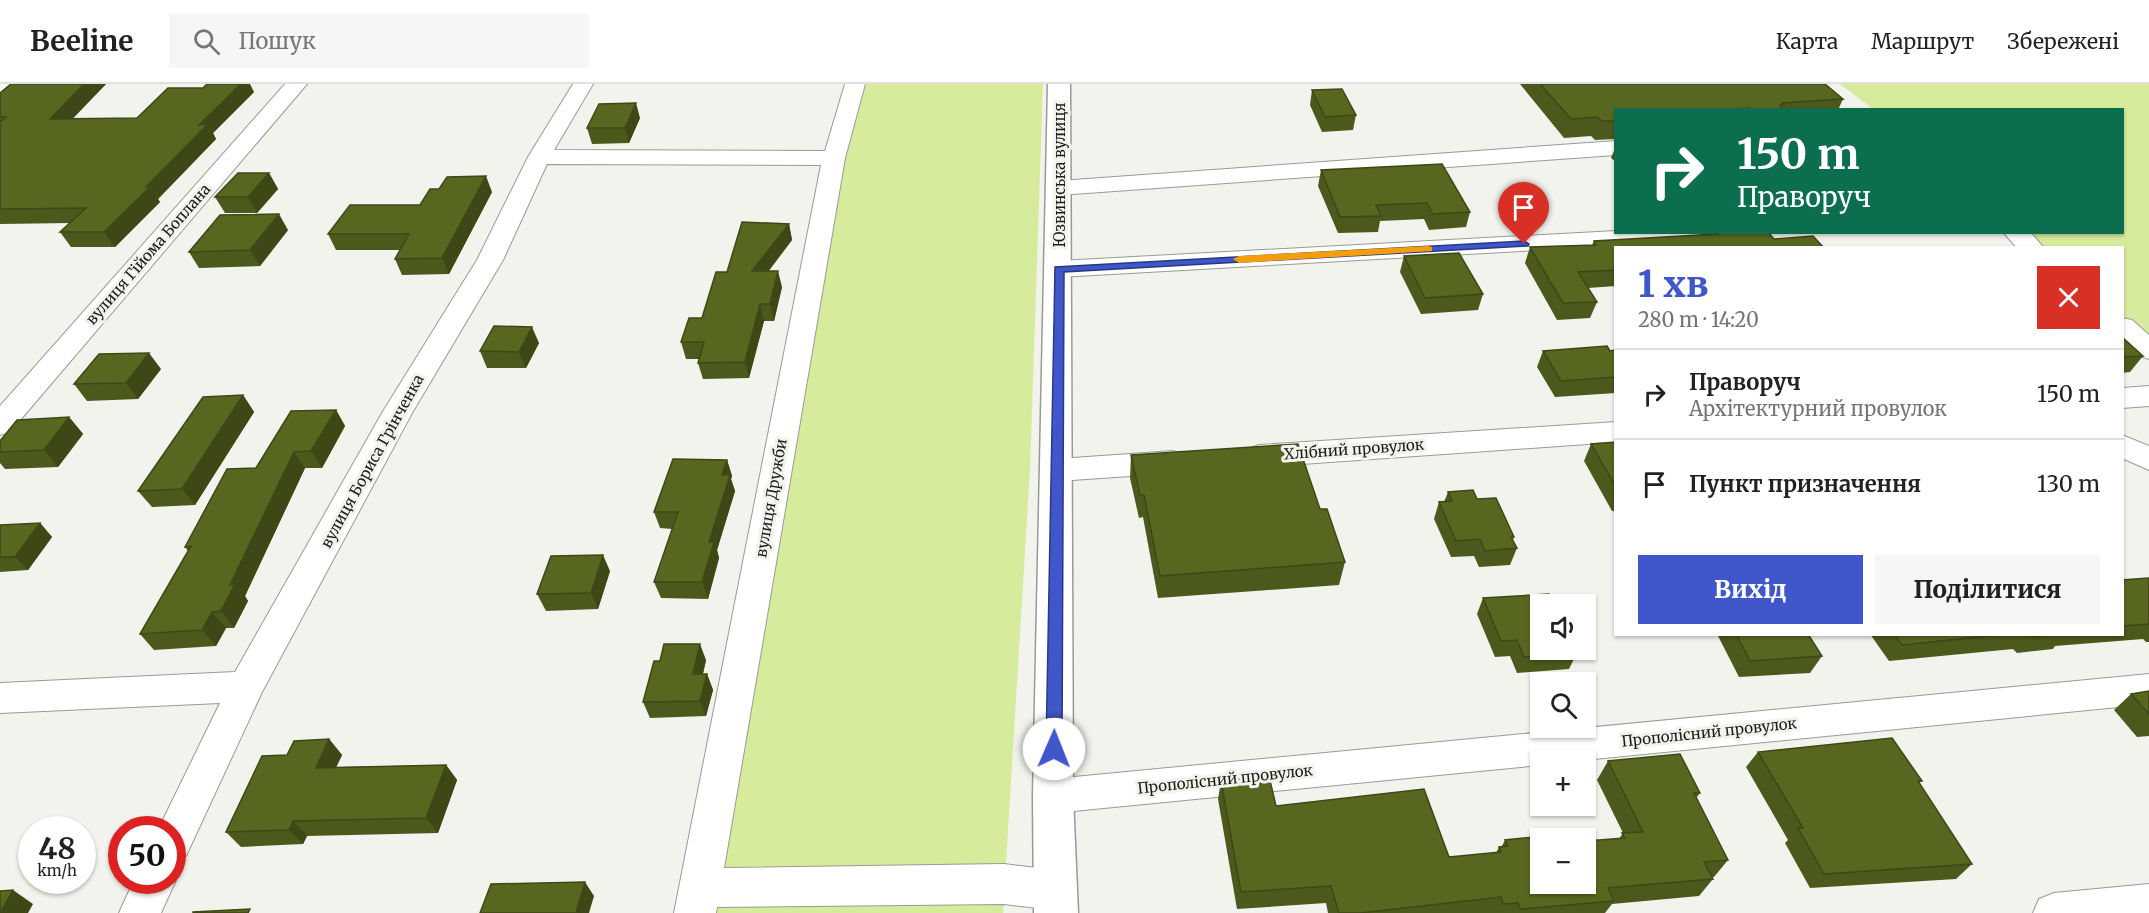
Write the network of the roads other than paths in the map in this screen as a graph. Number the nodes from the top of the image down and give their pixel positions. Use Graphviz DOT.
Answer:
graph roads {
  1 [pos="8,84"];
  2 [pos="297,84"];
  3 [pos="583,84"];
  4 [pos="855,84"];
  5 [pos="1059,84"];
  6 [pos="0,91"];
  7 [pos="1614,148"];
  8 [pos="539,157"];
  9 [pos="834,158"];
  10 [pos="1059,188"];
  11 [pos="1697,234"];
  12 [pos="2017,234"];
  13 [pos="2030,246"];
  14 [pos="1059,269"];
  15 [pos="2124,328"];
  16 [pos="2149,350"];
  17 [pos="2149,396"];
  18 [pos="2124,398"];
  19 [pos="0,425"];
  20 [pos="1614,432"];
  21 [pos="2124,446"];
  22 [pos="1236,457"];
  23 [pos="2149,459"];
  24 [pos="1200,460"];
  25 [pos="1058,470"];
  26 [pos="246,687"];
  27 [pos="2149,689"];
  28 [pos="0,698"];
  29 [pos="1053,796"];
  30 [pos="185,816"];
  31 [pos="149,894"];
  32 [pos="698,901"];
  33 [pos="1056,902"];
  34 [pos="2149,904"];
  35 [pos="140,913"];
  36 [pos="2054,913"];
  1 -- 6 [label="street"];
  2 -- 19 [label="street, вулиця Гійома Боплана"];
  3 -- 8 [label="street, вулиця Бориса Грінченка"];
  4 -- 9 [label="street, вулиця Дружби"];
  5 -- 10 [label="main road, Юзвинська вулиця"];
  7 -- 10 [label="street"];
  8 -- 9 [label="street"];
  8 -- 26 [label="street, вулиця Бориса Грінченка"];
  9 -- 32 [label="street, вулиця Дружби"];
  10 -- 14 [label="main road, Юзвинська вулиця"];
  11 -- 14 [label="street"];
  12 -- 13 [label="street"];
  14 -- 25 [label="main road, Юзвинська вулиця"];
  15 -- 16 [label="street"];
  17 -- 18 [label="street"];
  20 -- 22 [label="street, Хлібний провулок"];
  21 -- 23 [label="street"];
  24 -- 25 [label="street"];
  25 -- 29 [label="main road, Юзвинська вулиця"];
  26 -- 28 [label="street"];
  26 -- 30 [label="street, вулиця Бориса Грінченка"];
  27 -- 29 [label="street, Прополісний провулок"];
  29 -- 33 [label="main road, Юзвинська вулиця"];
  31 -- 35 [label="street"];
  32 -- 33 [label="street"];
  34 -- 36 [label="street"];
}
